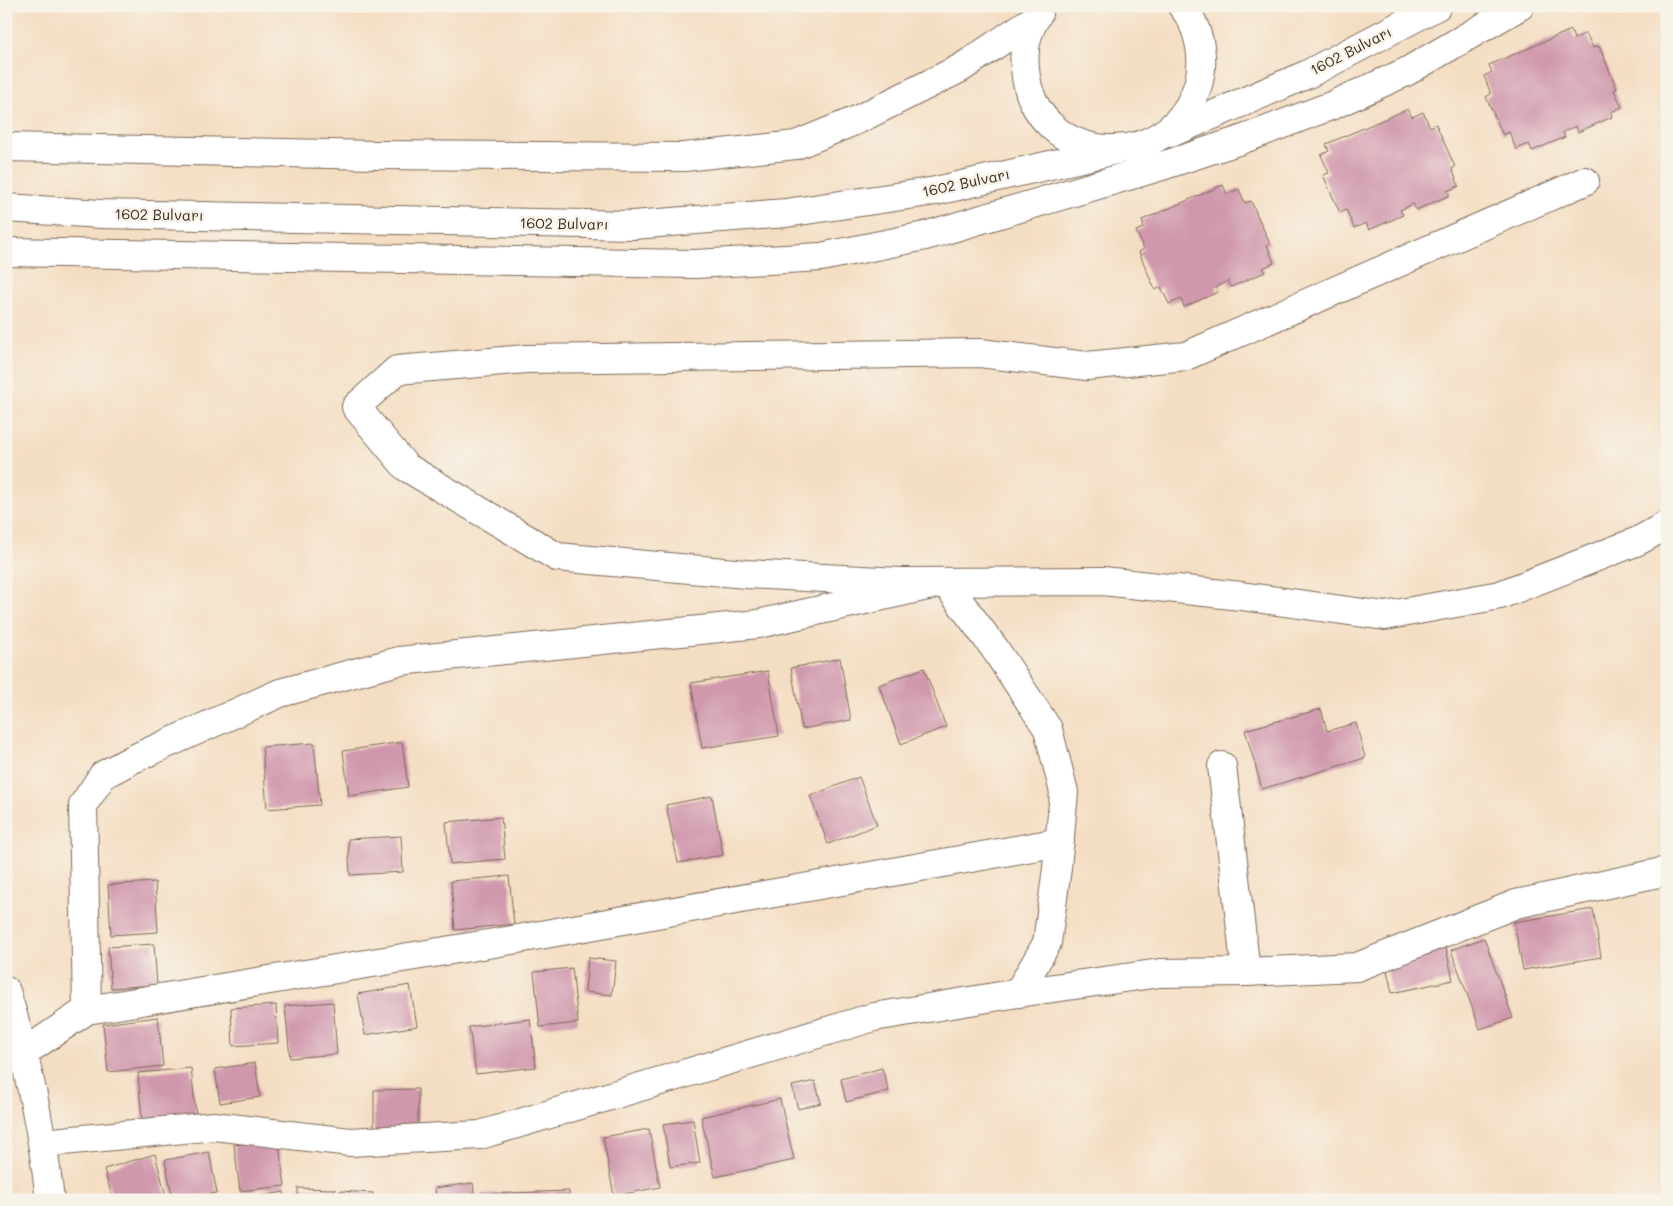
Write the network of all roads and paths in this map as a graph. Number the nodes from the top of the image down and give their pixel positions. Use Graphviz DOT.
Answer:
graph roads {
  1 [pos="1182,6"];
  2 [pos="1437,6"];
  3 [pos="1520,6"];
  4 [pos="1039,13"];
  5 [pos="1154,141"];
  6 [pos="6,147"];
  7 [pos="1116,150"];
  8 [pos="1585,181"];
  9 [pos="6,208"];
  10 [pos="6,252"];
  11 [pos="1667,525"];
  12 [pos="945,582"];
  13 [pos="1222,766"];
  14 [pos="1060,842"];
  15 [pos="1667,871"];
  16 [pos="1246,972"];
  17 [pos="6,991"];
  18 [pos="1018,993"];
  19 [pos="88,1010"];
  20 [pos="25,1052"];
  21 [pos="43,1143"];
  22 [pos="50,1200"];
  1 -- 5 [label="street, 1602 Bulvarı"];
  2 -- 5 [label="street, 1602 Bulvarı"];
  3 -- 10 [label="street"];
  4 -- 6 [label="street, 1602 Bulvarı"];
  4 -- 7 [label="street, 1602 Bulvarı"];
  5 -- 7 [label="street, 1602 Bulvarı"];
  7 -- 9 [label="street, 1602 Bulvarı"];
  8 -- 12 [label="street"];
  11 -- 12 [label="street"];
  12 -- 14 [label="street"];
  12 -- 19 [label="street"];
  13 -- 16 [label="street"];
  14 -- 18 [label="street"];
  14 -- 19 [label="street"];
  15 -- 16 [label="street"];
  16 -- 18 [label="street"];
  17 -- 20 [label="street"];
  18 -- 21 [label="street"];
  19 -- 20 [label="street"];
  20 -- 21 [label="street"];
  21 -- 22 [label="street"];
}
